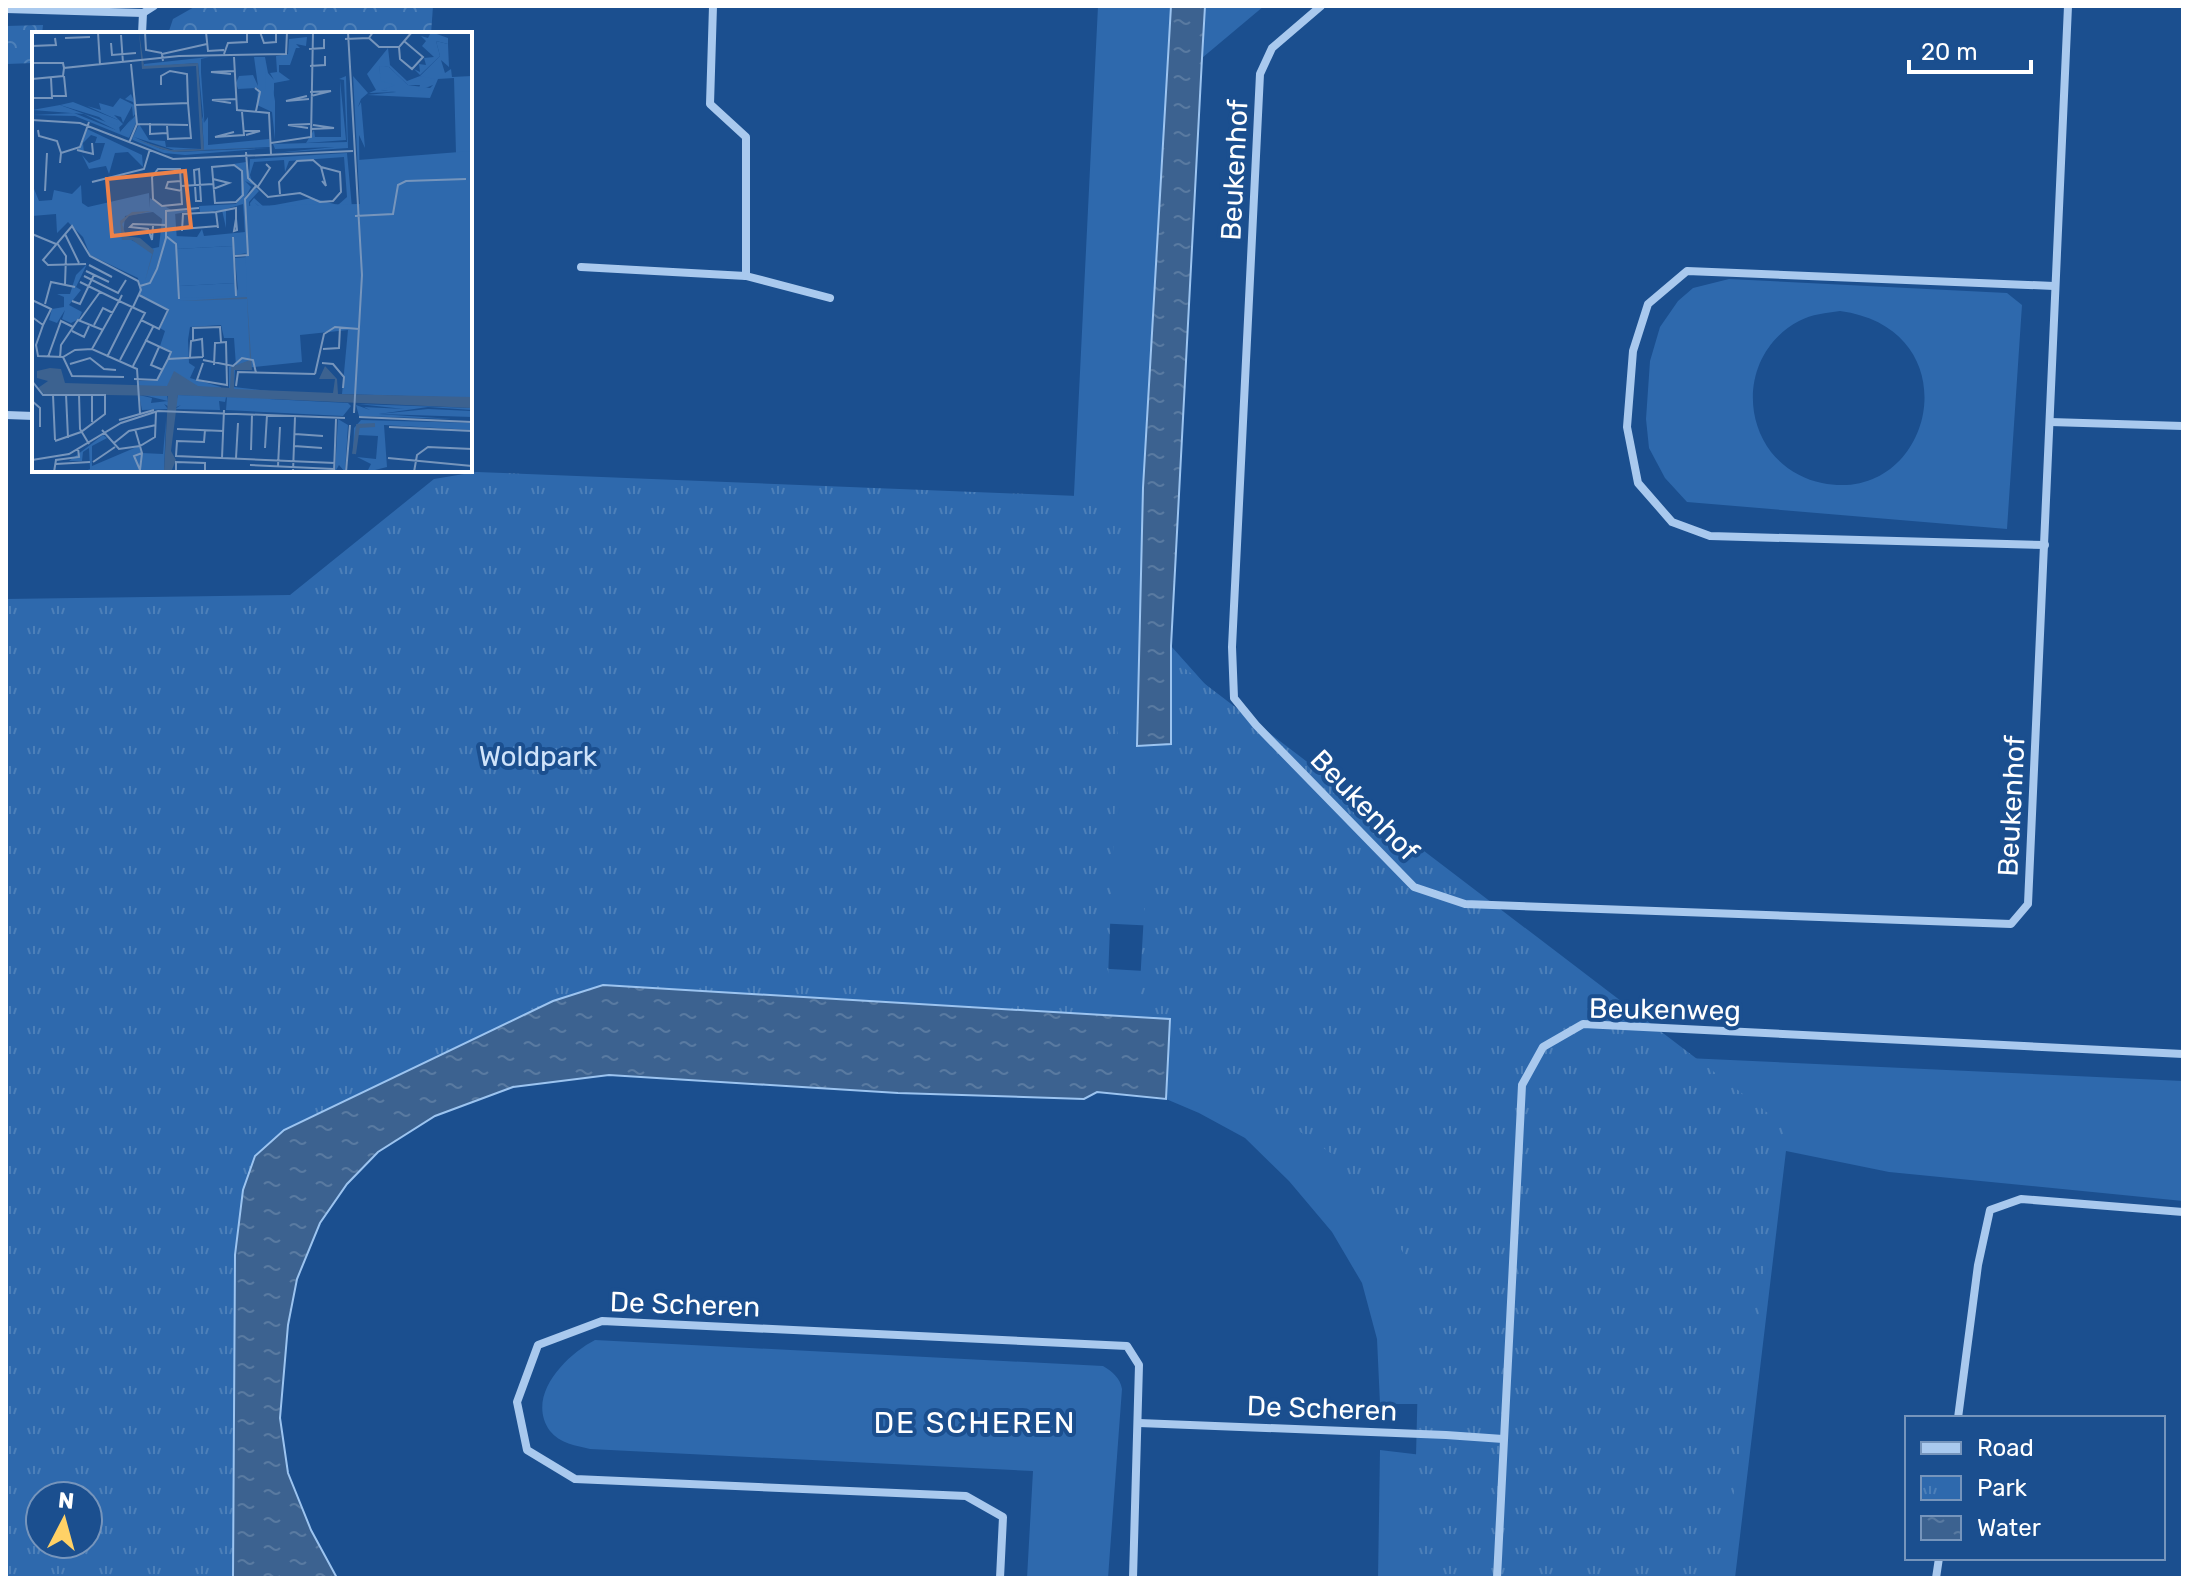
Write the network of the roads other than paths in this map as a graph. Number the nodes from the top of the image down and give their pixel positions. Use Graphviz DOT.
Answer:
graph roads {
  1 [pos="154,6"];
  2 [pos="713,6"];
  3 [pos="1321,6"];
  4 [pos="2068,6"];
  5 [pos="6,9"];
  6 [pos="143,13"];
  7 [pos="142,32"];
  8 [pos="581,267"];
  9 [pos="746,276"];
  10 [pos="2054,286"];
  11 [pos="830,298"];
  12 [pos="6,415"];
  13 [pos="32,416"];
  14 [pos="2050,422"];
  15 [pos="2183,426"];
  16 [pos="2045,545"];
  17 [pos="2183,1054"];
  18 [pos="2183,1212"];
  19 [pos="1958,1416"];
  20 [pos="1139,1423"];
  21 [pos="1503,1439"];
  22 [pos="1000,1578"];
  23 [pos="1133,1578"];
  24 [pos="1497,1578"];
  1 -- 6 [label="street"];
  2 -- 9 [label="street"];
  3 -- 16 [label="street, Beukenhof"];
  4 -- 10 [label="street, Beukenhof"];
  5 -- 6 [label="street"];
  6 -- 7 [label="street"];
  8 -- 9 [label="street"];
  9 -- 11 [label="street"];
  10 -- 14 [label="street, Beukenhof"];
  10 -- 16 [label="street"];
  12 -- 13 [label="street"];
  14 -- 15 [label="street"];
  14 -- 16 [label="street, Beukenhof"];
  17 -- 21 [label="street, Beukenweg"];
  18 -- 19 [label="street"];
  20 -- 21 [label="street, De Scheren"];
  20 -- 22 [label="street, De Scheren"];
  20 -- 23 [label="street, De Scheren"];
  21 -- 24 [label="street, Beukenweg"];
}
